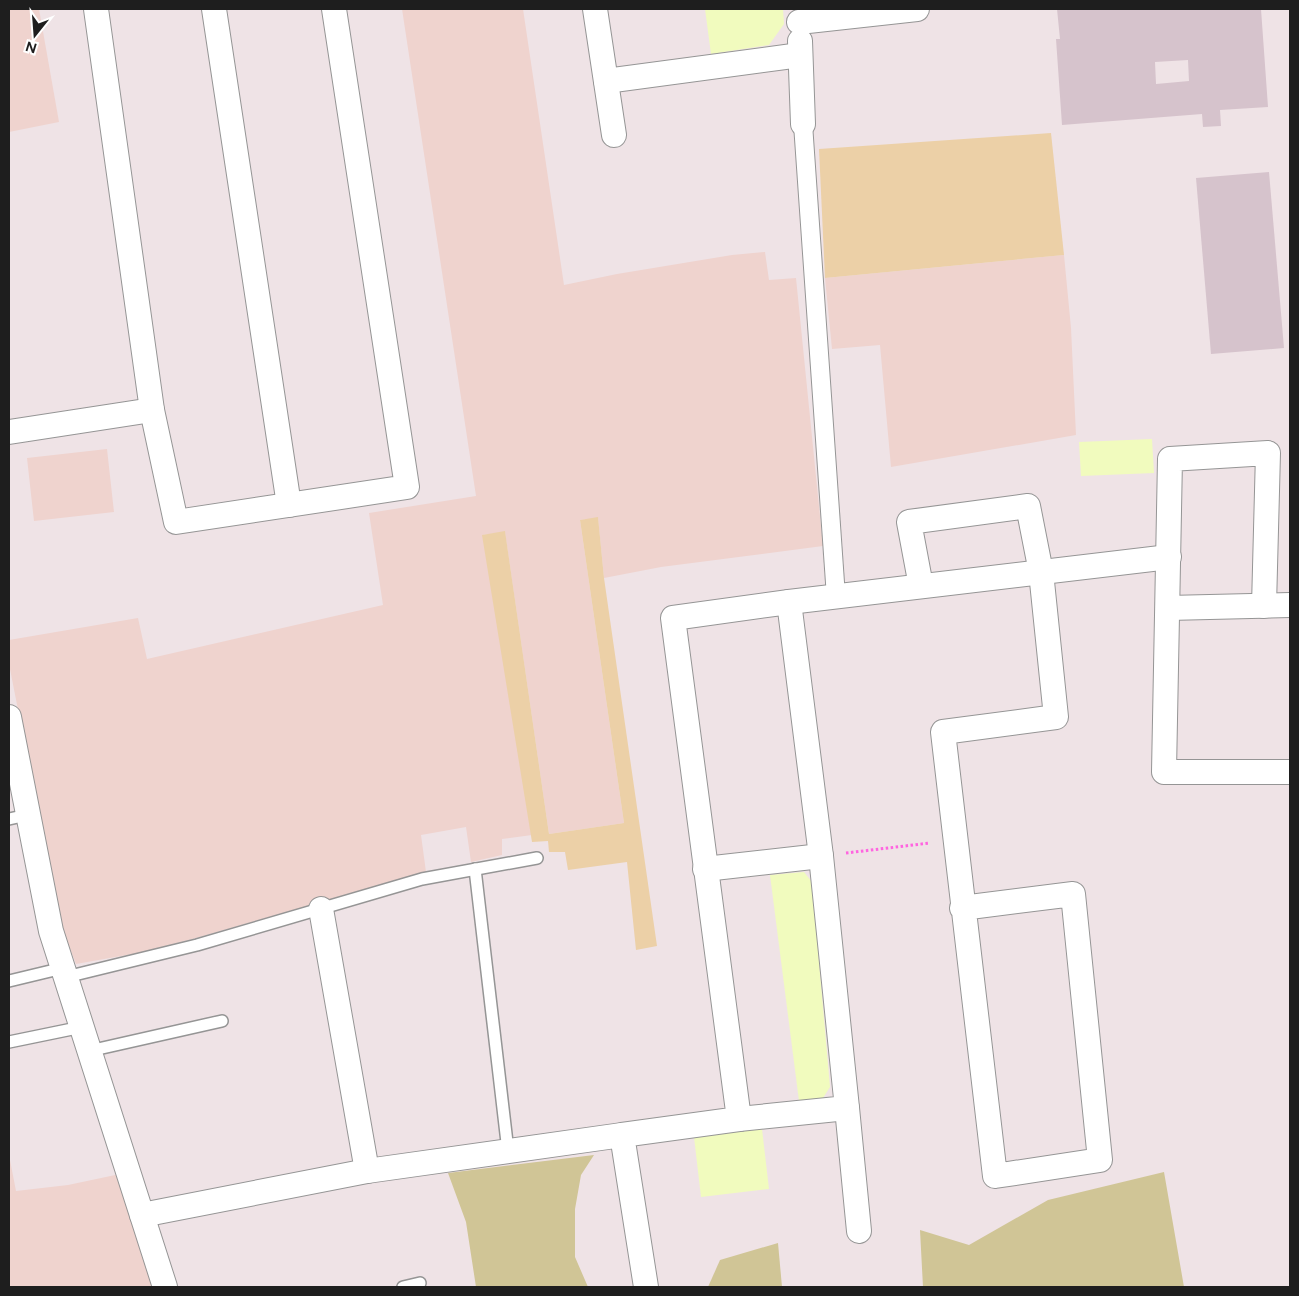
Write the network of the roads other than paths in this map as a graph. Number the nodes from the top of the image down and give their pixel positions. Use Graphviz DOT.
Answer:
graph roads {
  1 [pos="96,9"];
  2 [pos="214,9"];
  3 [pos="334,9"];
  4 [pos="594,9"];
  5 [pos="917,9"];
  6 [pos="798,15"];
  7 [pos="800,55"];
  8 [pos="606,81"];
  9 [pos="804,124"];
  10 [pos="614,135"];
  11 [pos="152,410"];
  12 [pos="9,432"];
  13 [pos="289,505"];
  14 [pos="1168,557"];
  15 [pos="1040,572"];
  16 [pos="920,586"];
  17 [pos="836,596"];
  18 [pos="789,602"];
  19 [pos="1290,605"];
  20 [pos="1264,606"];
  21 [pos="1168,608"];
  22 [pos="9,717"];
  23 [pos="1290,772"];
  24 [pos="18,817"];
  25 [pos="821,856"];
  26 [pos="537,858"];
  27 [pos="705,869"];
  28 [pos="474,870"];
  29 [pos="321,908"];
  30 [pos="962,908"];
  31 [pos="65,972"];
  32 [pos="9,980"];
  33 [pos="222,1021"];
  34 [pos="82,1028"];
  35 [pos="9,1042"];
  36 [pos="89,1051"];
  37 [pos="846,1108"];
  38 [pos="739,1119"];
  39 [pos="622,1135"];
  40 [pos="508,1151"];
  41 [pos="367,1171"];
  42 [pos="142,1215"];
  43 [pos="859,1231"];
  44 [pos="420,1283"];
  45 [pos="165,1287"];
  46 [pos="403,1287"];
  47 [pos="646,1287"];
  1 -- 11 [label="street"];
  2 -- 13 [label="street"];
  3 -- 13 [label="street"];
  4 -- 8 [label="street"];
  5 -- 6 [label="street"];
  6 -- 7 [label="street"];
  7 -- 8 [label="street"];
  7 -- 9 [label="street"];
  8 -- 10 [label="street"];
  9 -- 17 [label="street"];
  11 -- 12 [label="street"];
  11 -- 13 [label="street"];
  14 -- 15 [label="street"];
  14 -- 20 [label="street"];
  14 -- 21 [label="street"];
  15 -- 16 [label="street"];
  15 -- 16 [label="street"];
  15 -- 30 [label="street"];
  16 -- 17 [label="street"];
  17 -- 18 [label="street"];
  18 -- 25 [label="street"];
  18 -- 27 [label="street"];
  19 -- 20 [label="street"];
  20 -- 21 [label="street"];
  21 -- 23 [label="street"];
  22 -- 24 [label="street"];
  24 -- 31 [label="street"];
  25 -- 27 [label="street"];
  25 -- 37 [label="street"];
  26 -- 28 [label="lane"];
  27 -- 38 [label="street"];
  28 -- 29 [label="lane"];
  28 -- 40 [label="lane"];
  29 -- 31 [label="lane"];
  29 -- 41 [label="street"];
  30 -- 30 [label="street"];
  31 -- 32 [label="lane"];
  31 -- 34 [label="street"];
  33 -- 36 [label="lane"];
  34 -- 35 [label="lane"];
  34 -- 36 [label="street"];
  36 -- 42 [label="street"];
  37 -- 38 [label="street"];
  37 -- 43 [label="street"];
  38 -- 39 [label="street"];
  39 -- 40 [label="street"];
  39 -- 47 [label="street"];
  40 -- 41 [label="street"];
  41 -- 42 [label="street"];
  42 -- 45 [label="street"];
  44 -- 46 [label="lane"];
}
